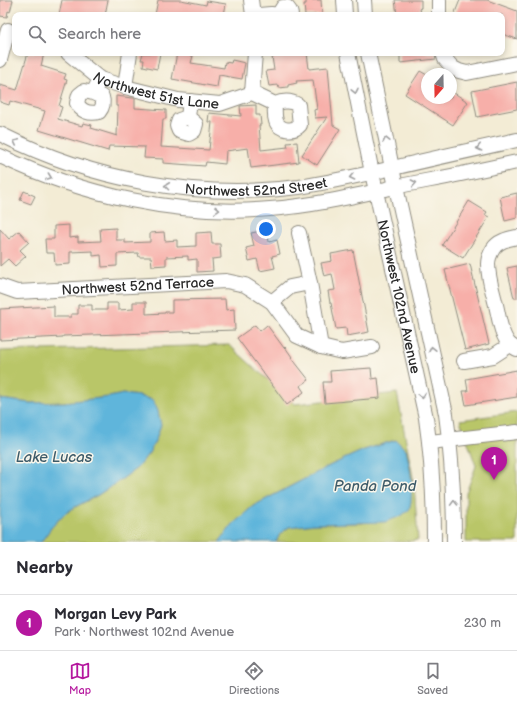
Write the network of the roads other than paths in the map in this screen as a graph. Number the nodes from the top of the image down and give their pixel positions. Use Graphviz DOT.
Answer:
graph roads {
  1 [pos="251,0"];
  2 [pos="344,0"];
  3 [pos="364,0"];
  4 [pos="439,0"];
  5 [pos="253,12"];
  6 [pos="280,12"];
  7 [pos="290,12"];
  8 [pos="345,12"];
  9 [pos="365,12"];
  10 [pos="439,12"];
  11 [pos="8,30"];
  12 [pos="72,56"];
  13 [pos="130,56"];
  14 [pos="256,56"];
  15 [pos="349,56"];
  16 [pos="369,56"];
  17 [pos="444,56"];
  18 [pos="0,60"];
  19 [pos="517,63"];
  20 [pos="100,79"];
  21 [pos="125,86"];
  22 [pos="93,93"];
  23 [pos="252,93"];
  24 [pos="190,101"];
  25 [pos="274,104"];
  26 [pos="188,117"];
  27 [pos="0,134"];
  28 [pos="517,140"];
  29 [pos="32,149"];
  30 [pos="0,156"];
  31 [pos="517,162"];
  32 [pos="25,167"];
  33 [pos="392,168"];
  34 [pos="372,173"];
  35 [pos="396,187"];
  36 [pos="376,192"];
  37 [pos="299,233"];
  38 [pos="517,237"];
  39 [pos="310,283"];
  40 [pos="0,286"];
  41 [pos="272,302"];
  42 [pos="321,347"];
  43 [pos="372,347"];
  44 [pos="514,347"];
  45 [pos="464,361"];
  46 [pos="517,432"];
  47 [pos="450,440"];
  48 [pos="430,442"];
  49 [pos="434,542"];
  50 [pos="454,542"];
  1 -- 5 [label="street"];
  2 -- 8 [label="street"];
  3 -- 9 [label="street"];
  4 -- 10 [label="street"];
  6 -- 7 [label="street"];
  11 -- 18 [label="street"];
  12 -- 20 [label="street, Northwest 51st Lane"];
  13 -- 21 [label="street"];
  14 -- 23 [label="street"];
  15 -- 34 [label="street, Northwest 102nd Avenue, one-way"];
  33 -- 16 [label="street, Northwest 102nd Avenue, one-way"];
  17 -- 19 [label="street"];
  20 -- 21 [label="street, Northwest 51st Lane"];
  20 -- 22 [label="street"];
  21 -- 24 [label="street, Northwest 51st Lane"];
  23 -- 24 [label="street, Northwest 51st Lane"];
  23 -- 25 [label="street"];
  24 -- 26 [label="street"];
  29 -- 27 [label="street, Northwest 52nd Street, one-way"];
  28 -- 33 [label="street, Northwest 52nd Street, one-way"];
  29 -- 32 [label="street"];
  34 -- 29 [label="street, Northwest 52nd Street, one-way"];
  30 -- 32 [label="street, Northwest 52nd Street"];
  35 -- 31 [label="street, Northwest 52nd Street, one-way"];
  32 -- 36 [label="street, Northwest 52nd Street, one-way"];
  33 -- 34 [label="street, Northwest 52nd Street"];
  33 -- 35 [label="street, Northwest 102nd Avenue"];
  34 -- 36 [label="street, Northwest 102nd Avenue"];
  35 -- 36 [label="street, Northwest 52nd Street"];
  47 -- 35 [label="street, Northwest 102nd Avenue, one-way"];
  36 -- 48 [label="street, Northwest 102nd Avenue, one-way"];
  37 -- 39 [label="street"];
  38 -- 44 [label="street"];
  39 -- 41 [label="street"];
  39 -- 42 [label="street"];
  40 -- 41 [label="street, Northwest 52nd Terrace"];
  41 -- 42 [label="street, Northwest 52nd Terrace"];
  42 -- 43 [label="street, Northwest 52nd Terrace"];
  44 -- 45 [label="street"];
  46 -- 47 [label="street"];
  47 -- 48 [label="street"];
  50 -- 47 [label="street, Northwest 102nd Avenue, one-way"];
  48 -- 49 [label="street, Northwest 102nd Avenue"];
}
